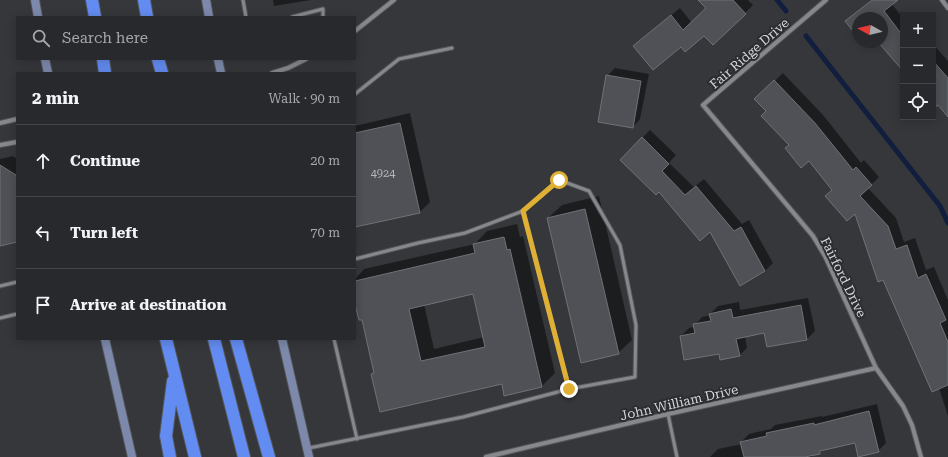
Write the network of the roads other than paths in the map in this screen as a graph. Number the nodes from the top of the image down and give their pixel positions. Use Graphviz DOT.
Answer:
graph roads {
  1 [pos="35,0"];
  2 [pos="92,0"];
  3 [pos="144,0"];
  4 [pos="206,0"];
  5 [pos="243,0"];
  6 [pos="394,0"];
  7 [pos="826,0"];
  8 [pos="942,0"];
  9 [pos="948,8"];
  10 [pos="38,16"];
  11 [pos="95,16"];
  12 [pos="147,16"];
  13 [pos="209,16"];
  14 [pos="246,16"];
  15 [pos="296,16"];
  16 [pos="323,16"];
  17 [pos="356,30"];
  18 [pos="452,48"];
  19 [pos="45,60"];
  20 [pos="103,60"];
  21 [pos="154,60"];
  22 [pos="158,60"];
  23 [pos="218,60"];
  24 [pos="304,60"];
  25 [pos="48,72"];
  26 [pos="105,72"];
  27 [pos="156,72"];
  28 [pos="162,72"];
  29 [pos="220,72"];
  30 [pos="275,72"];
  31 [pos="356,93"];
  32 [pos="703,105"];
  33 [pos="16,119"];
  34 [pos="0,123"];
  35 [pos="16,142"];
  36 [pos="0,146"];
  37 [pos="523,211"];
  38 [pos="356,259"];
  39 [pos="16,282"];
  40 [pos="0,286"];
  41 [pos="16,314"];
  42 [pos="0,318"];
  43 [pos="105,340"];
  44 [pos="166,340"];
  45 [pos="214,340"];
  46 [pos="236,340"];
  47 [pos="282,340"];
  48 [pos="334,340"];
  49 [pos="876,368"];
  50 [pos="174,372"];
  51 [pos="569,389"];
  52 [pos="668,414"];
  53 [pos="357,439"];
  54 [pos="307,448"];
  55 [pos="132,457"];
  56 [pos="170,457"];
  57 [pos="195,457"];
  58 [pos="244,457"];
  59 [pos="269,457"];
  60 [pos="309,457"];
  61 [pos="486,457"];
  62 [pos="677,457"];
  63 [pos="921,457"];
  1 -- 10 [label="main road"];
  2 -- 11 [label="highway"];
  3 -- 12 [label="highway"];
  4 -- 13 [label="main road"];
  5 -- 14 [label="lane"];
  6 -- 17 [label="street"];
  7 -- 32 [label="street, Fair Ridge Drive"];
  8 -- 9 [label="street"];
  15 -- 16 [label="lane"];
  18 -- 31 [label="lane"];
  19 -- 25 [label="main road"];
  20 -- 26 [label="highway"];
  21 -- 27 [label="highway"];
  22 -- 28 [label="highway"];
  23 -- 29 [label="main road"];
  24 -- 30 [label="street"];
  32 -- 49 [label="street, Fairford Drive"];
  33 -- 34 [label="street"];
  35 -- 36 [label="street"];
  37 -- 38 [label="lane"];
  37 -- 51 [label="lane"];
  37 -- 51 [label="lane"];
  39 -- 40 [label="lane"];
  41 -- 42 [label="lane"];
  43 -- 55 [label="main road"];
  44 -- 50 [label="highway"];
  45 -- 58 [label="highway"];
  46 -- 59 [label="highway"];
  47 -- 54 [label="main road"];
  48 -- 53 [label="lane"];
  49 -- 52 [label="street, John William Drive"];
  49 -- 63 [label="street, Fairford Drive"];
  50 -- 56 [label="highway"];
  50 -- 57 [label="highway"];
  51 -- 53 [label="lane"];
  52 -- 61 [label="street, John William Drive"];
  52 -- 62 [label="lane"];
  53 -- 54 [label="lane"];
  54 -- 60 [label="main road"];
}
